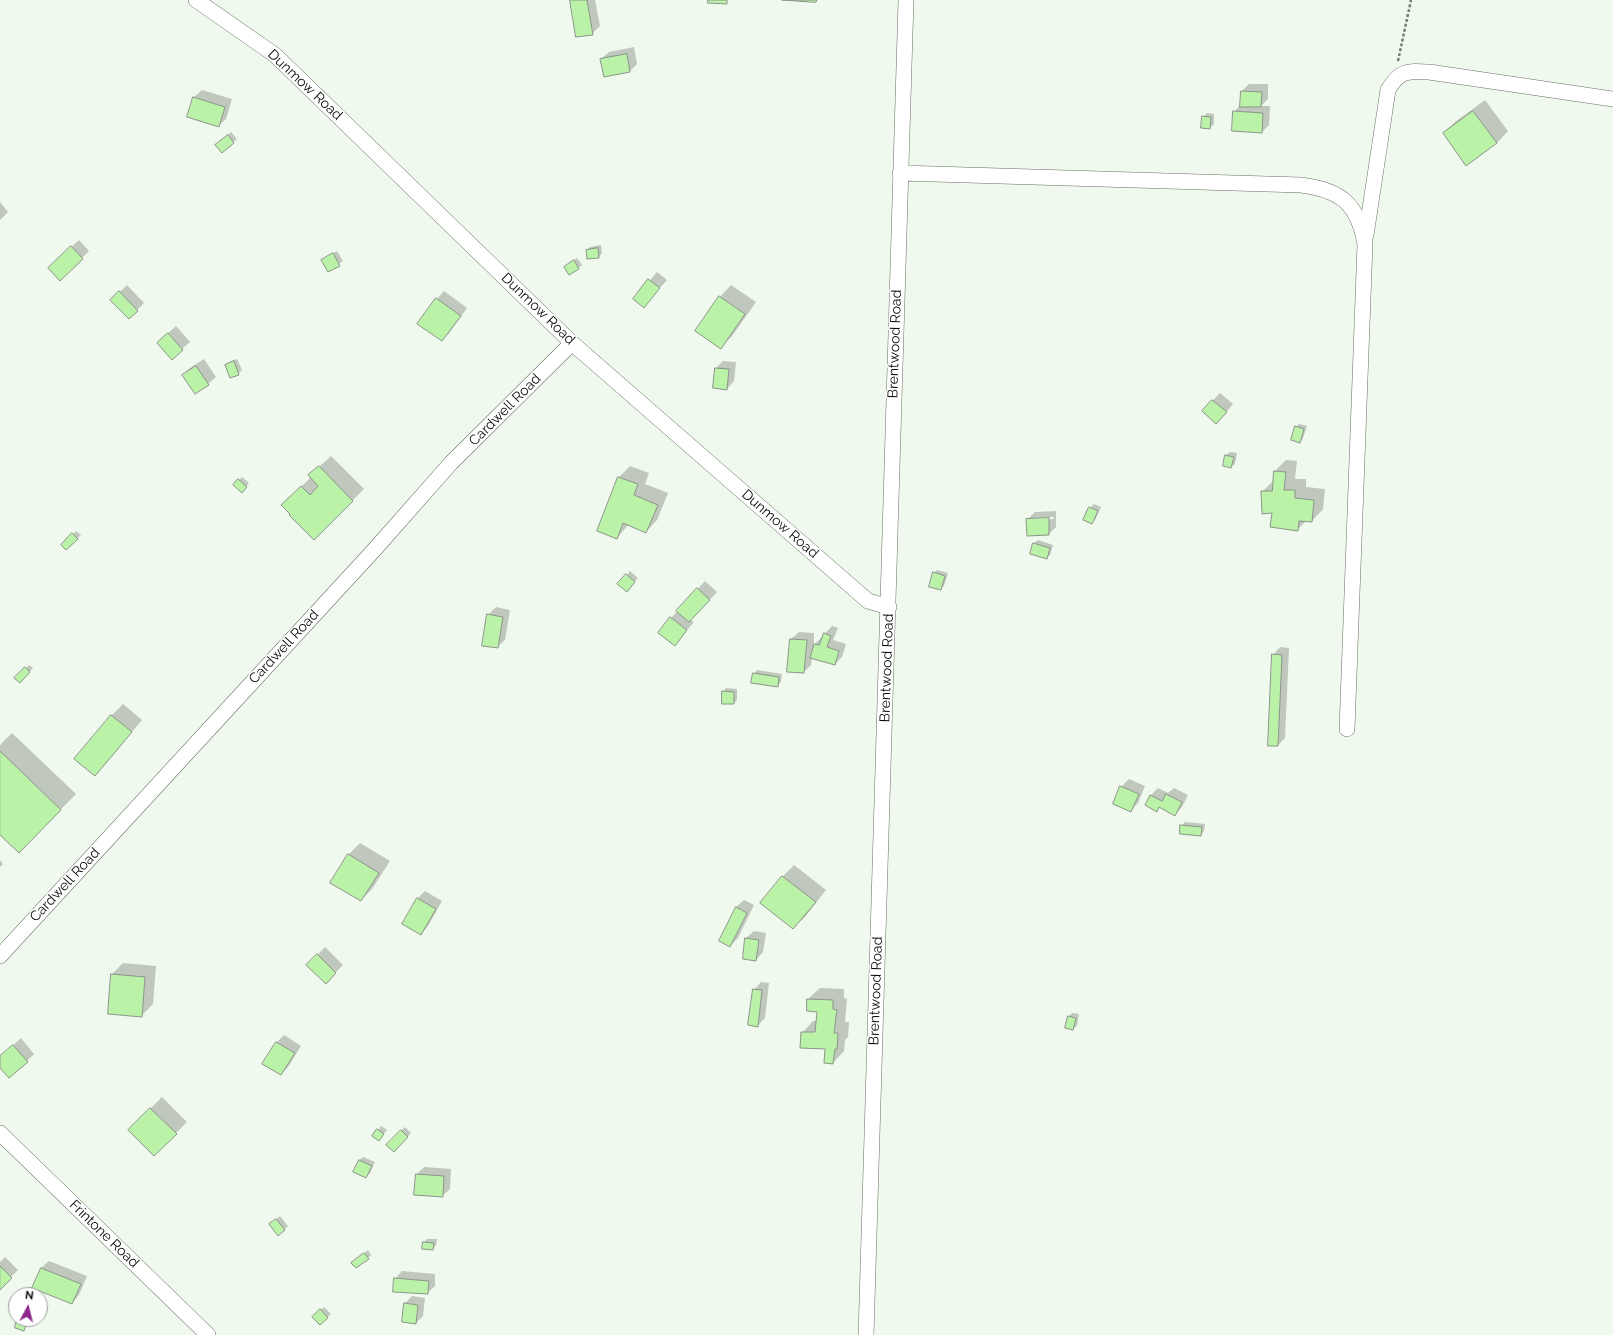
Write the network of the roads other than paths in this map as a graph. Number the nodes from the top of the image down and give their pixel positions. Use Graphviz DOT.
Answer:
graph roads {
  1 [pos="196,0"];
  2 [pos="906,0"];
  3 [pos="1613,99"];
  4 [pos="900,173"];
  5 [pos="1365,244"];
  6 [pos="572,343"];
  7 [pos="889,607"];
  8 [pos="1347,729"];
  9 [pos="0,956"];
  10 [pos="0,1133"];
  11 [pos="208,1335"];
  12 [pos="866,1335"];
  1 -- 6 [label="street, Dunmow Road"];
  2 -- 4 [label="street, Brentwood Road"];
  3 -- 5 [label="street"];
  4 -- 5 [label="street"];
  4 -- 7 [label="street, Brentwood Road"];
  5 -- 8 [label="street"];
  6 -- 7 [label="street, Dunmow Road"];
  6 -- 9 [label="street, Cardwell Road"];
  7 -- 12 [label="street, Brentwood Road"];
  10 -- 11 [label="street, Frintone Road"];
}
